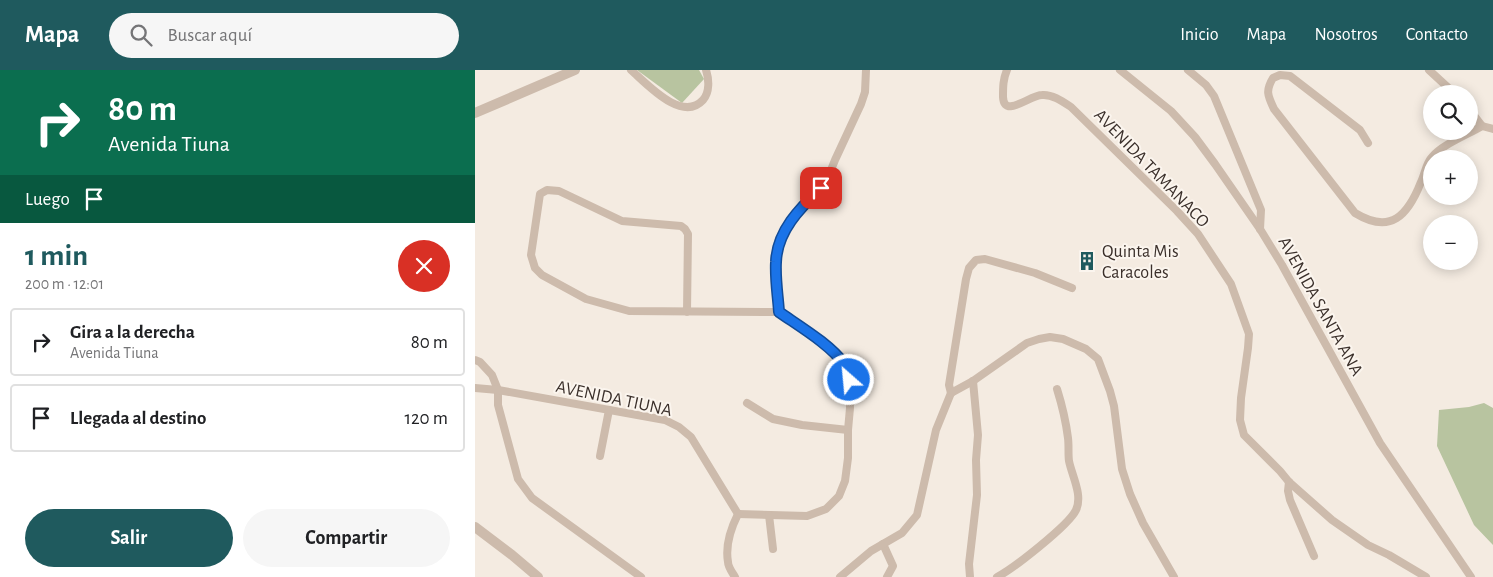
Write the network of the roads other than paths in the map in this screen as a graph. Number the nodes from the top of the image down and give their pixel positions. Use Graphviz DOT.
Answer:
graph roads {
  1 [pos="575,70"];
  2 [pos="631,70"];
  3 [pos="706,70"];
  4 [pos="866,70"];
  5 [pos="1007,70"];
  6 [pos="1120,70"];
  7 [pos="1188,70"];
  8 [pos="1429,70"];
  9 [pos="1271,74"];
  10 [pos="1445,85"];
  11 [pos="475,113"];
  12 [pos="1478,121"];
  13 [pos="1482,126"];
  14 [pos="1493,129"];
  15 [pos="1368,143"];
  16 [pos="1260,230"];
  17 [pos="1072,288"];
  18 [pos="687,312"];
  19 [pos="779,312"];
  20 [pos="475,360"];
  21 [pos="973,381"];
  22 [pos="475,388"];
  23 [pos="1057,389"];
  24 [pos="498,390"];
  25 [pos="951,393"];
  26 [pos="747,402"];
  27 [pos="609,410"];
  28 [pos="848,430"];
  29 [pos="599,456"];
  30 [pos="1289,482"];
  31 [pos="738,514"];
  32 [pos="769,515"];
  33 [pos="475,526"];
  34 [pos="883,544"];
  35 [pos="773,549"];
  36 [pos="1314,556"];
  37 [pos="538,577"];
  38 [pos="641,577"];
  39 [pos="735,577"];
  40 [pos="839,577"];
  41 [pos="887,577"];
  42 [pos="970,577"];
  43 [pos="997,577"];
  44 [pos="1174,577"];
  45 [pos="1426,577"];
  46 [pos="1471,577"];
  1 -- 11 [label="street"];
  2 -- 3 [label="street"];
  4 -- 19 [label="street"];
  5 -- 30 [label="street, AVENIDA TAMANACO"];
  6 -- 16 [label="street, AVENIDA SANTA ANA"];
  7 -- 16 [label="street"];
  8 -- 10 [label="street"];
  9 -- 13 [label="street"];
  9 -- 15 [label="street"];
  12 -- 13 [label="street"];
  13 -- 14 [label="street"];
  16 -- 46 [label="street, AVENIDA SANTA ANA"];
  17 -- 25 [label="street"];
  18 -- 18 [label="street"];
  18 -- 19 [label="street"];
  19 -- 28 [label="street"];
  20 -- 24 [label="street"];
  21 -- 25 [label="street"];
  21 -- 42 [label="street"];
  21 -- 44 [label="street"];
  22 -- 24 [label="street, AVENIDA TIUNA"];
  23 -- 43 [label="street"];
  24 -- 27 [label="street, AVENIDA TIUNA"];
  24 -- 38 [label="street"];
  25 -- 34 [label="street"];
  26 -- 28 [label="street"];
  27 -- 29 [label="street"];
  27 -- 31 [label="street, AVENIDA TIUNA"];
  28 -- 32 [label="street"];
  30 -- 36 [label="street"];
  30 -- 45 [label="street, AVENIDA TAMANACO"];
  31 -- 32 [label="street"];
  31 -- 39 [label="street"];
  32 -- 35 [label="street"];
  33 -- 37 [label="street"];
  34 -- 40 [label="street"];
  34 -- 41 [label="street"];
}
